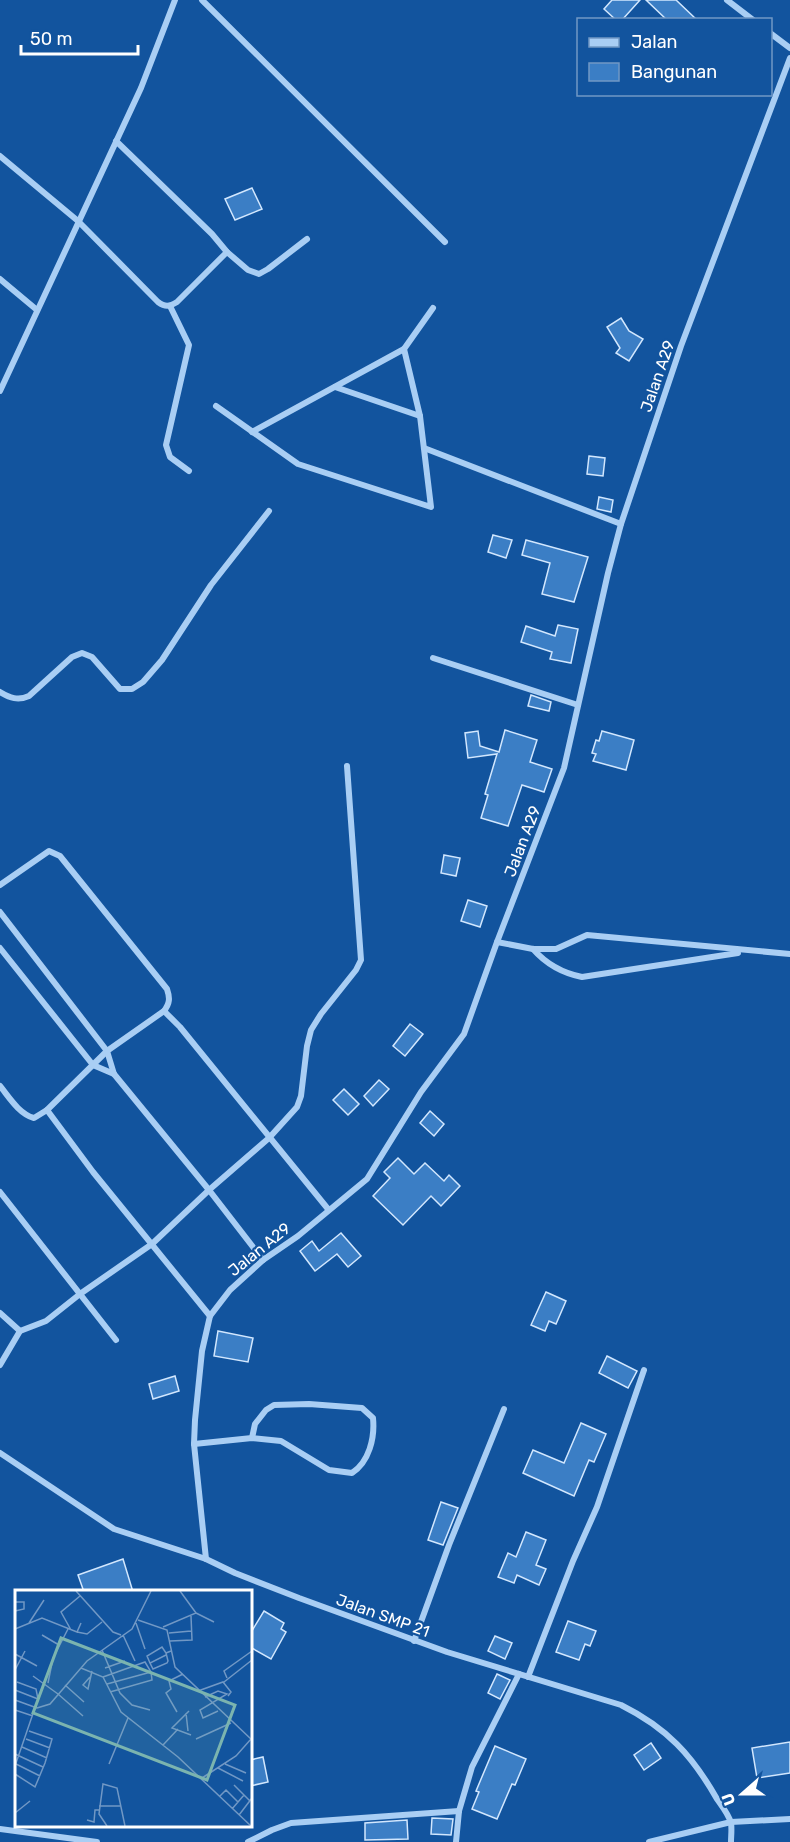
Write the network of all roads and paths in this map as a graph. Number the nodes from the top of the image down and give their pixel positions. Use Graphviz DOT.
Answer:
graph roads {
  1 [pos="175,0"];
  2 [pos="202,0"];
  3 [pos="727,0"];
  4 [pos="750,18"];
  5 [pos="772,34"];
  6 [pos="790,48"];
  7 [pos="790,58"];
  8 [pos="116,141"];
  9 [pos="0,156"];
  10 [pos="78,221"];
  11 [pos="307,239"];
  12 [pos="445,242"];
  13 [pos="227,252"];
  14 [pos="0,279"];
  15 [pos="170,306"];
  16 [pos="433,308"];
  17 [pos="37,310"];
  18 [pos="404,349"];
  19 [pos="335,387"];
  20 [pos="0,391"];
  21 [pos="216,406"];
  22 [pos="420,416"];
  23 [pos="252,432"];
  24 [pos="424,448"];
  25 [pos="189,471"];
  26 [pos="269,511"];
  27 [pos="621,524"];
  28 [pos="433,658"];
  29 [pos="0,692"];
  30 [pos="578,705"];
  31 [pos="347,766"];
  32 [pos="0,885"];
  33 [pos="0,912"];
  34 [pos="497,942"];
  35 [pos="0,948"];
  36 [pos="533,949"];
  37 [pos="748,951"];
  38 [pos="790,954"];
  39 [pos="164,1011"];
  40 [pos="107,1051"];
  41 [pos="93,1065"];
  42 [pos="114,1074"];
  43 [pos="0,1086"];
  44 [pos="47,1110"];
  45 [pos="269,1138"];
  46 [pos="209,1190"];
  47 [pos="0,1192"];
  48 [pos="328,1209"];
  49 [pos="152,1244"];
  50 [pos="263,1260"];
  51 [pos="80,1294"];
  52 [pos="0,1313"];
  53 [pos="210,1316"];
  54 [pos="20,1331"];
  55 [pos="116,1340"];
  56 [pos="0,1365"];
  57 [pos="644,1370"];
  58 [pos="504,1409"];
  59 [pos="252,1438"];
  60 [pos="194,1444"];
  61 [pos="0,1453"];
  62 [pos="206,1559"];
  63 [pos="414,1641"];
  64 [pos="519,1674"];
  65 [pos="528,1677"];
  66 [pos="459,1811"];
  67 [pos="790,1819"];
  68 [pos="731,1822"];
  69 [pos="0,1829"];
  70 [pos="64,1840"];
  71 [pos="97,1842"];
  72 [pos="248,1842"];
  73 [pos="456,1842"];
  74 [pos="649,1842"];
  75 [pos="731,1842"];
  1 -- 8 [label="street"];
  2 -- 12 [label="street"];
  3 -- 4 [label="street"];
  5 -- 6 [label="street"];
  7 -- 27 [label="street, Jalan A29"];
  8 -- 10 [label="street"];
  8 -- 13 [label="street"];
  9 -- 10 [label="street"];
  10 -- 15 [label="street"];
  10 -- 17 [label="street"];
  11 -- 13 [label="street"];
  13 -- 15 [label="street"];
  14 -- 17 [label="street"];
  15 -- 25 [label="street"];
  16 -- 18 [label="street"];
  17 -- 20 [label="street"];
  18 -- 19 [label="street"];
  18 -- 22 [label="street"];
  19 -- 22 [label="street"];
  19 -- 23 [label="street"];
  21 -- 23 [label="street"];
  22 -- 24 [label="street"];
  23 -- 24 [label="street"];
  24 -- 27 [label="street"];
  26 -- 29 [label="street"];
  27 -- 30 [label="street, Jalan A29"];
  28 -- 30 [label="street"];
  30 -- 34 [label="street, Jalan A29"];
  31 -- 45 [label="street"];
  32 -- 39 [label="street"];
  33 -- 40 [label="street"];
  34 -- 36 [label="street"];
  34 -- 48 [label="street, Jalan A29"];
  35 -- 41 [label="street"];
  36 -- 37 [label="street"];
  36 -- 37 [label="street"];
  37 -- 38 [label="street"];
  39 -- 40 [label="street"];
  39 -- 45 [label="street"];
  40 -- 41 [label="street"];
  40 -- 42 [label="street"];
  41 -- 42 [label="street"];
  41 -- 44 [label="street"];
  42 -- 46 [label="street"];
  43 -- 44 [label="street"];
  44 -- 49 [label="street"];
  45 -- 46 [label="street"];
  45 -- 48 [label="street"];
  46 -- 49 [label="street"];
  46 -- 50 [label="street"];
  47 -- 51 [label="street"];
  48 -- 50 [label="street, Jalan A29"];
  49 -- 51 [label="street"];
  49 -- 53 [label="street"];
  50 -- 53 [label="street, Jalan A29"];
  51 -- 54 [label="street"];
  51 -- 55 [label="street"];
  52 -- 54 [label="street"];
  53 -- 60 [label="street, Jalan A29"];
  54 -- 56 [label="street"];
  57 -- 65 [label="street"];
  58 -- 63 [label="street"];
  59 -- 59 [label="street"];
  59 -- 60 [label="street"];
  60 -- 62 [label="street, Jalan A29"];
  61 -- 62 [label="street, Jalan SMP 21"];
  62 -- 63 [label="street, Jalan SMP 21"];
  63 -- 64 [label="street, Jalan SMP 21"];
  64 -- 65 [label="street, Jalan SMP 21"];
  64 -- 66 [label="street"];
  65 -- 68 [label="street, Jalan SMP 21"];
  66 -- 72 [label="street"];
  66 -- 73 [label="street"];
  67 -- 68 [label="street"];
  68 -- 74 [label="street"];
  68 -- 75 [label="street"];
  69 -- 70 [label="street"];
  70 -- 71 [label="street"];
}
